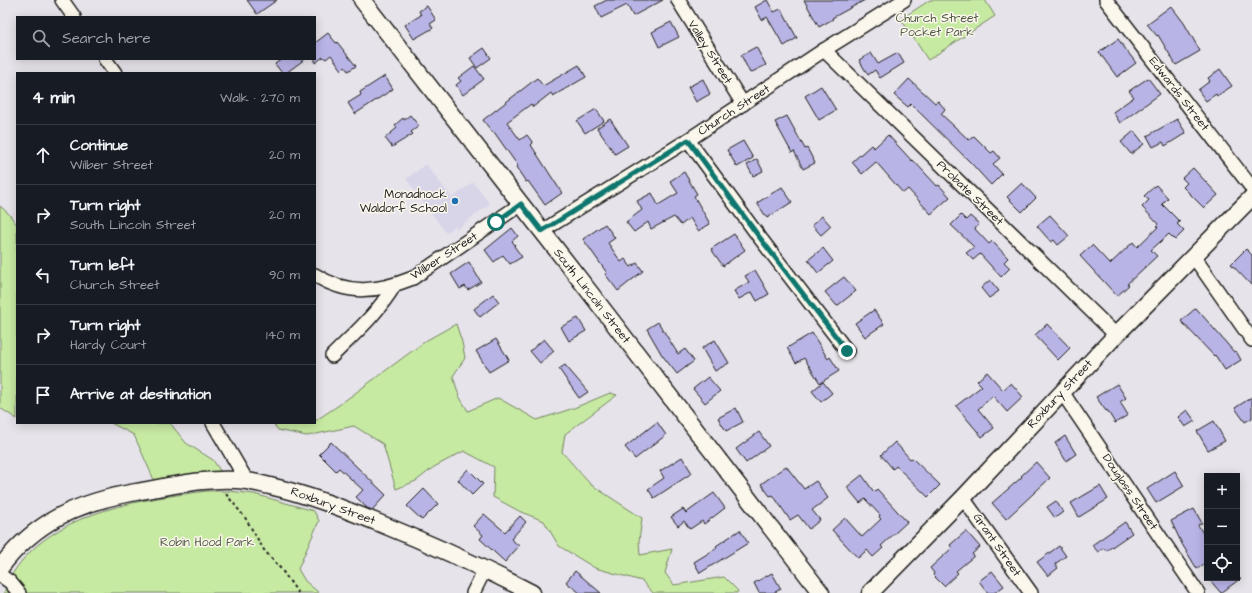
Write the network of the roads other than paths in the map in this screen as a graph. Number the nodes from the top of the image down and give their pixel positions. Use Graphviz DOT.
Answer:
graph roads {
  1 [pos="62,0"];
  2 [pos="362,0"];
  3 [pos="678,0"];
  4 [pos="904,0"];
  5 [pos="1106,0"];
  6 [pos="887,4"];
  7 [pos="73,16"];
  8 [pos="824,50"];
  9 [pos="106,60"];
  10 [pos="114,72"];
  11 [pos="743,104"];
  12 [pos="688,140"];
  13 [pos="1252,188"];
  14 [pos="1252,197"];
  15 [pos="521,204"];
  16 [pos="542,231"];
  17 [pos="1194,257"];
  18 [pos="316,276"];
  19 [pos="394,286"];
  20 [pos="1116,335"];
  21 [pos="1252,340"];
  22 [pos="847,351"];
  23 [pos="332,356"];
  24 [pos="1062,392"];
  25 [pos="214,424"];
  26 [pos="247,481"];
  27 [pos="962,498"];
  28 [pos="0,568"];
  29 [pos="485,569"];
  30 [pos="0,575"];
  31 [pos="19,593"];
  32 [pos="473,593"];
  33 [pos="532,593"];
  34 [pos="821,593"];
  35 [pos="870,593"];
  36 [pos="1031,593"];
  37 [pos="1198,593"];
  1 -- 7 [label="street"];
  2 -- 15 [label="street, South Lincoln Street"];
  3 -- 11 [label="street, Valley Street"];
  4 -- 6 [label="street, Church Street"];
  5 -- 13 [label="street, Edwards Street"];
  6 -- 8 [label="street, Church Street"];
  8 -- 11 [label="street, Church Street"];
  8 -- 20 [label="street, Probate Street"];
  9 -- 10 [label="street"];
  11 -- 12 [label="street, Church Street"];
  12 -- 16 [label="street, Church Street"];
  12 -- 22 [label="street"];
  14 -- 17 [label="street, Roxbury Street"];
  15 -- 16 [label="street, South Lincoln Street"];
  15 -- 19 [label="street, Wilber Street"];
  16 -- 34 [label="street, South Lincoln Street"];
  17 -- 20 [label="street, Roxbury Street"];
  17 -- 21 [label="street"];
  18 -- 19 [label="street, Wilber Street"];
  19 -- 23 [label="street"];
  20 -- 24 [label="street, Roxbury Street"];
  24 -- 27 [label="street, Roxbury Street"];
  24 -- 37 [label="street, Douglass Street"];
  25 -- 26 [label="street"];
  26 -- 28 [label="street, Roxbury Street"];
  26 -- 29 [label="street, Roxbury Street"];
  27 -- 35 [label="street, Roxbury Street"];
  27 -- 36 [label="street, Grant Street"];
  29 -- 32 [label="street"];
  29 -- 33 [label="street, Roxbury Street"];
  30 -- 31 [label="street"];
}
